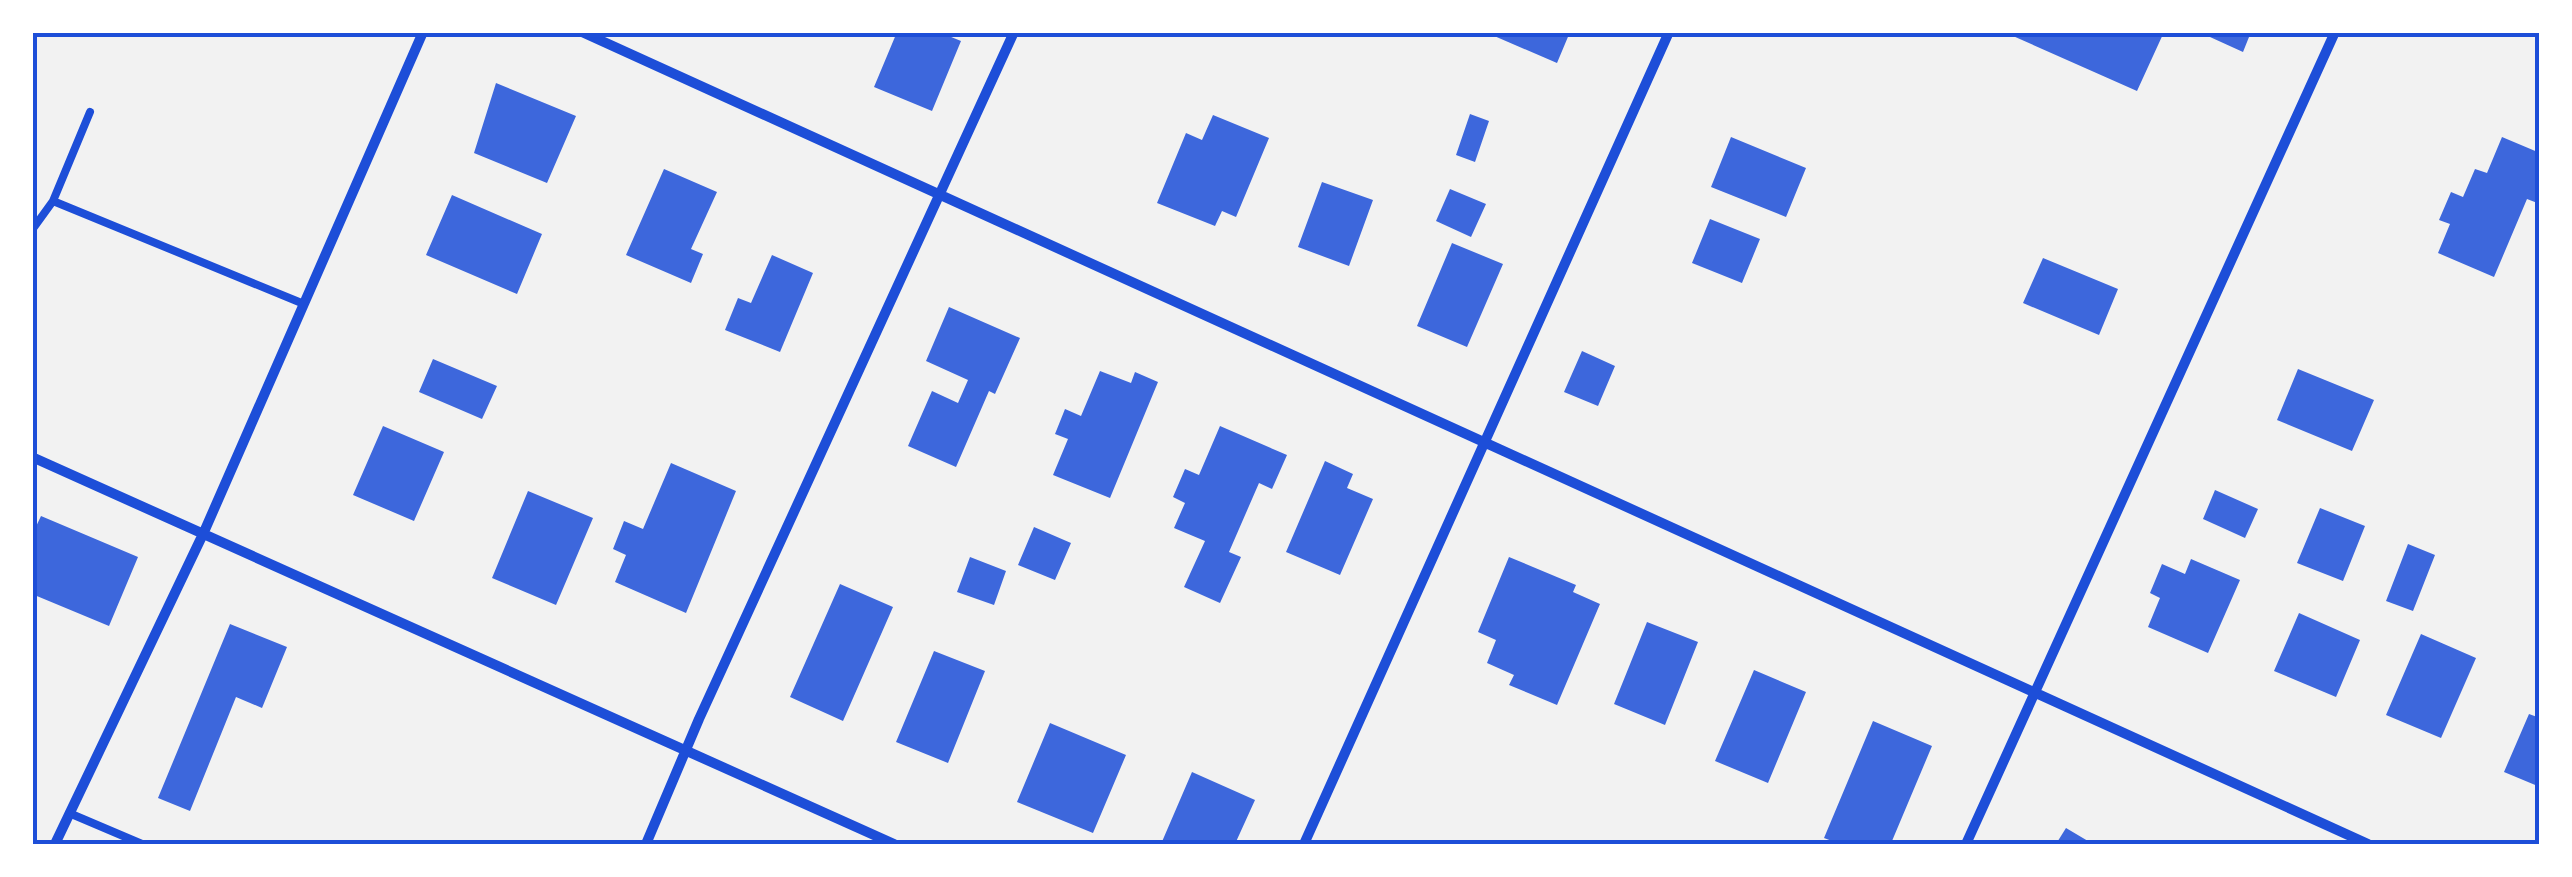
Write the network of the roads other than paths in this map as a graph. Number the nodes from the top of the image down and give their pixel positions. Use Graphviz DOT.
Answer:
graph roads {
  1 [pos="423,32"];
  2 [pos="582,32"];
  3 [pos="1014,32"];
  4 [pos="1669,32"];
  5 [pos="2336,32"];
  6 [pos="90,112"];
  7 [pos="940,194"];
  8 [pos="53,201"];
  9 [pos="32,230"];
  10 [pos="304,304"];
  11 [pos="1485,442"];
  12 [pos="32,457"];
  13 [pos="204,532"];
  14 [pos="2036,691"];
  15 [pos="688,750"];
  16 [pos="69,813"];
  17 [pos="55,844"];
  18 [pos="142,844"];
  19 [pos="646,844"];
  20 [pos="894,844"];
  21 [pos="1304,844"];
  22 [pos="1966,844"];
  23 [pos="2368,844"];
  1 -- 10 [label="street"];
  2 -- 7 [label="street"];
  3 -- 7 [label="street"];
  4 -- 11 [label="street"];
  5 -- 14 [label="street"];
  6 -- 8 [label="lane"];
  7 -- 11 [label="street"];
  7 -- 15 [label="street"];
  8 -- 9 [label="lane"];
  8 -- 10 [label="lane"];
  10 -- 13 [label="street"];
  11 -- 14 [label="street"];
  11 -- 21 [label="street"];
  12 -- 13 [label="street"];
  13 -- 15 [label="street"];
  13 -- 16 [label="street"];
  14 -- 22 [label="street"];
  14 -- 23 [label="street"];
  15 -- 19 [label="street"];
  15 -- 20 [label="street"];
  16 -- 17 [label="street"];
  16 -- 18 [label="lane"];
}
